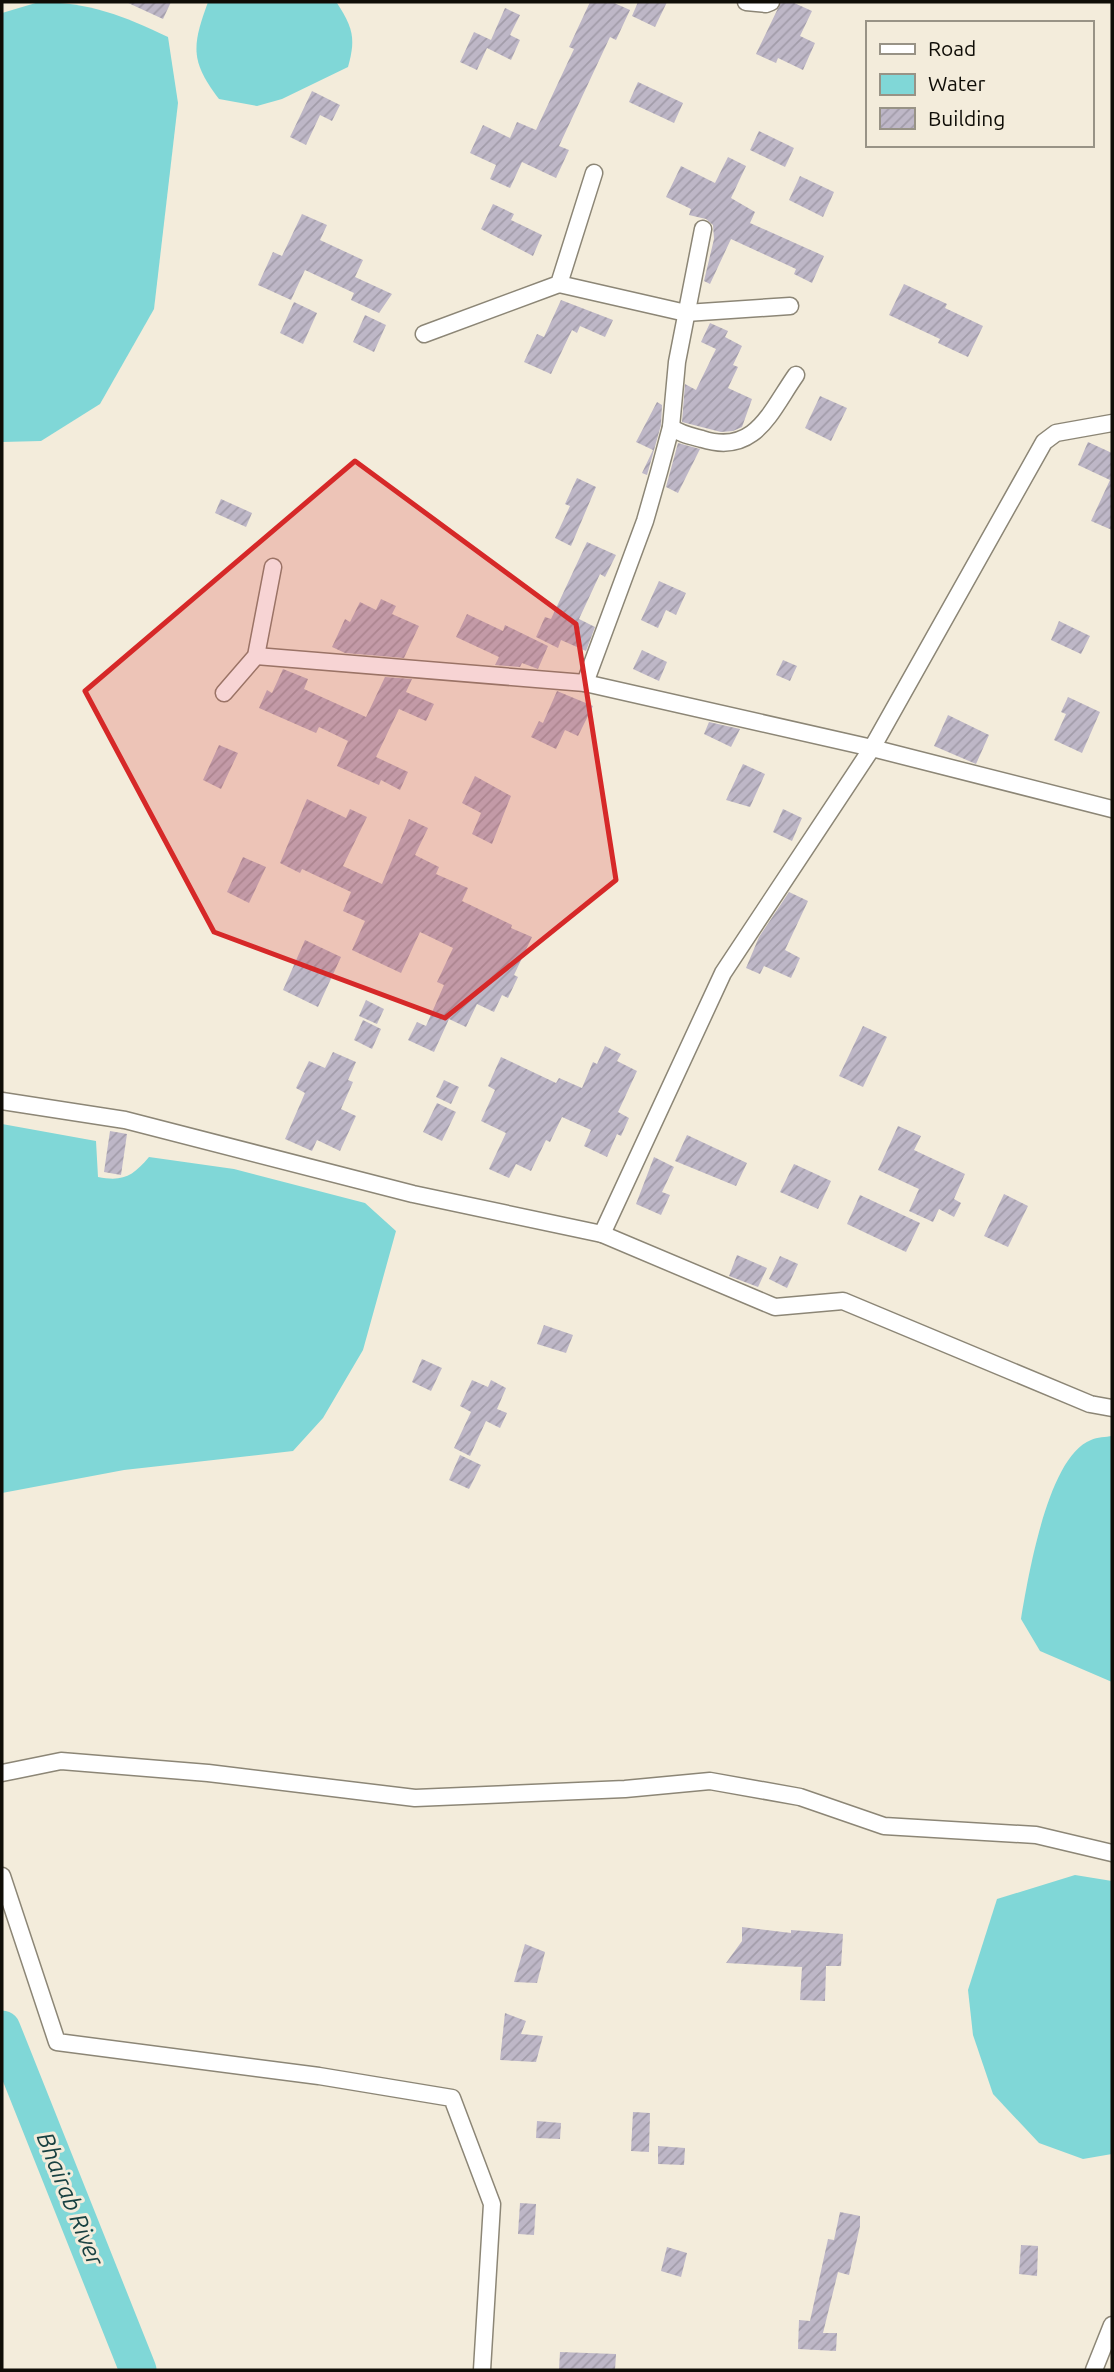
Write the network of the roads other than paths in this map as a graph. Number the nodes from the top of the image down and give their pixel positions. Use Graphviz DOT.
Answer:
graph roads {
  1 [pos="746,2"];
  2 [pos="771,2"];
  3 [pos="594,173"];
  4 [pos="703,229"];
  5 [pos="559,284"];
  6 [pos="790,306"];
  7 [pos="686,313"];
  8 [pos="424,334"];
  9 [pos="796,375"];
  10 [pos="1112,423"];
  11 [pos="671,427"];
  12 [pos="273,567"];
  13 [pos="256,656"];
  14 [pos="585,683"];
  15 [pos="224,693"];
  16 [pos="872,748"];
  17 [pos="1112,808"];
  18 [pos="2,1101"];
  19 [pos="601,1234"];
  20 [pos="1112,1408"];
  21 [pos="2,1773"];
  22 [pos="1112,1853"];
  23 [pos="2,1875"];
  24 [pos="1112,2325"];
  25 [pos="482,2370"];
  26 [pos="1094,2370"];
  1 -- 2 [label="street"];
  3 -- 5 [label="street"];
  4 -- 7 [label="street"];
  5 -- 7 [label="street"];
  5 -- 8 [label="street"];
  6 -- 7 [label="street"];
  7 -- 11 [label="street"];
  9 -- 11 [label="street"];
  10 -- 16 [label="street"];
  11 -- 14 [label="street"];
  12 -- 13 [label="street"];
  13 -- 14 [label="street"];
  13 -- 15 [label="street"];
  14 -- 16 [label="street"];
  16 -- 17 [label="street"];
  16 -- 19 [label="street"];
  18 -- 19 [label="street"];
  19 -- 20 [label="street"];
  21 -- 22 [label="street"];
  23 -- 25 [label="street"];
  24 -- 26 [label="street"];
}
